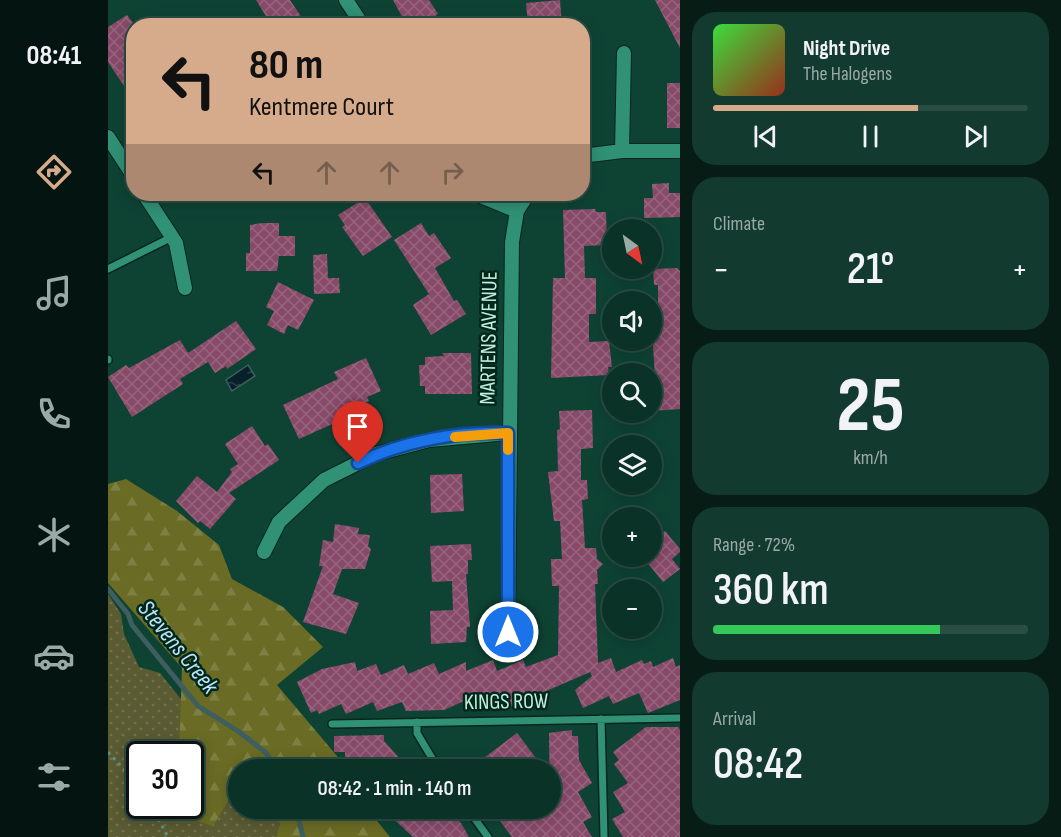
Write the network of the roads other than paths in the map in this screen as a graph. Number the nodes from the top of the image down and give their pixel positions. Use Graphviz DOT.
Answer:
graph roads {
  1 [pos="346,0"];
  2 [pos="358,18"];
  3 [pos="624,54"];
  4 [pos="108,137"];
  5 [pos="622,151"];
  6 [pos="680,151"];
  7 [pos="590,155"];
  8 [pos="126,165"];
  9 [pos="149,201"];
  10 [pos="493,201"];
  11 [pos="523,201"];
  12 [pos="517,211"];
  13 [pos="172,237"];
  14 [pos="108,269"];
  15 [pos="185,288"];
  16 [pos="508,433"];
  17 [pos="264,552"];
  18 [pos="508,632"];
  19 [pos="680,718"];
  20 [pos="601,719"];
  21 [pos="417,722"];
  22 [pos="332,724"];
  23 [pos="432,759"];
  24 [pos="475,819"];
  25 [pos="488,837"];
  26 [pos="604,837"];
  1 -- 2 [label="street"];
  3 -- 5 [label="street"];
  4 -- 8 [label="street"];
  5 -- 6 [label="street"];
  5 -- 7 [label="street"];
  9 -- 13 [label="street"];
  10 -- 12 [label="street"];
  11 -- 12 [label="street, MARTENS AVENUE"];
  12 -- 16 [label="street, MARTENS AVENUE"];
  13 -- 14 [label="lane"];
  13 -- 15 [label="street"];
  16 -- 17 [label="street"];
  16 -- 18 [label="street, MARTENS AVENUE"];
  19 -- 20 [label="lane, KINGS ROW"];
  20 -- 21 [label="lane, KINGS ROW"];
  20 -- 26 [label="lane"];
  21 -- 22 [label="lane, KINGS ROW"];
  21 -- 23 [label="lane"];
  24 -- 25 [label="lane"];
}
